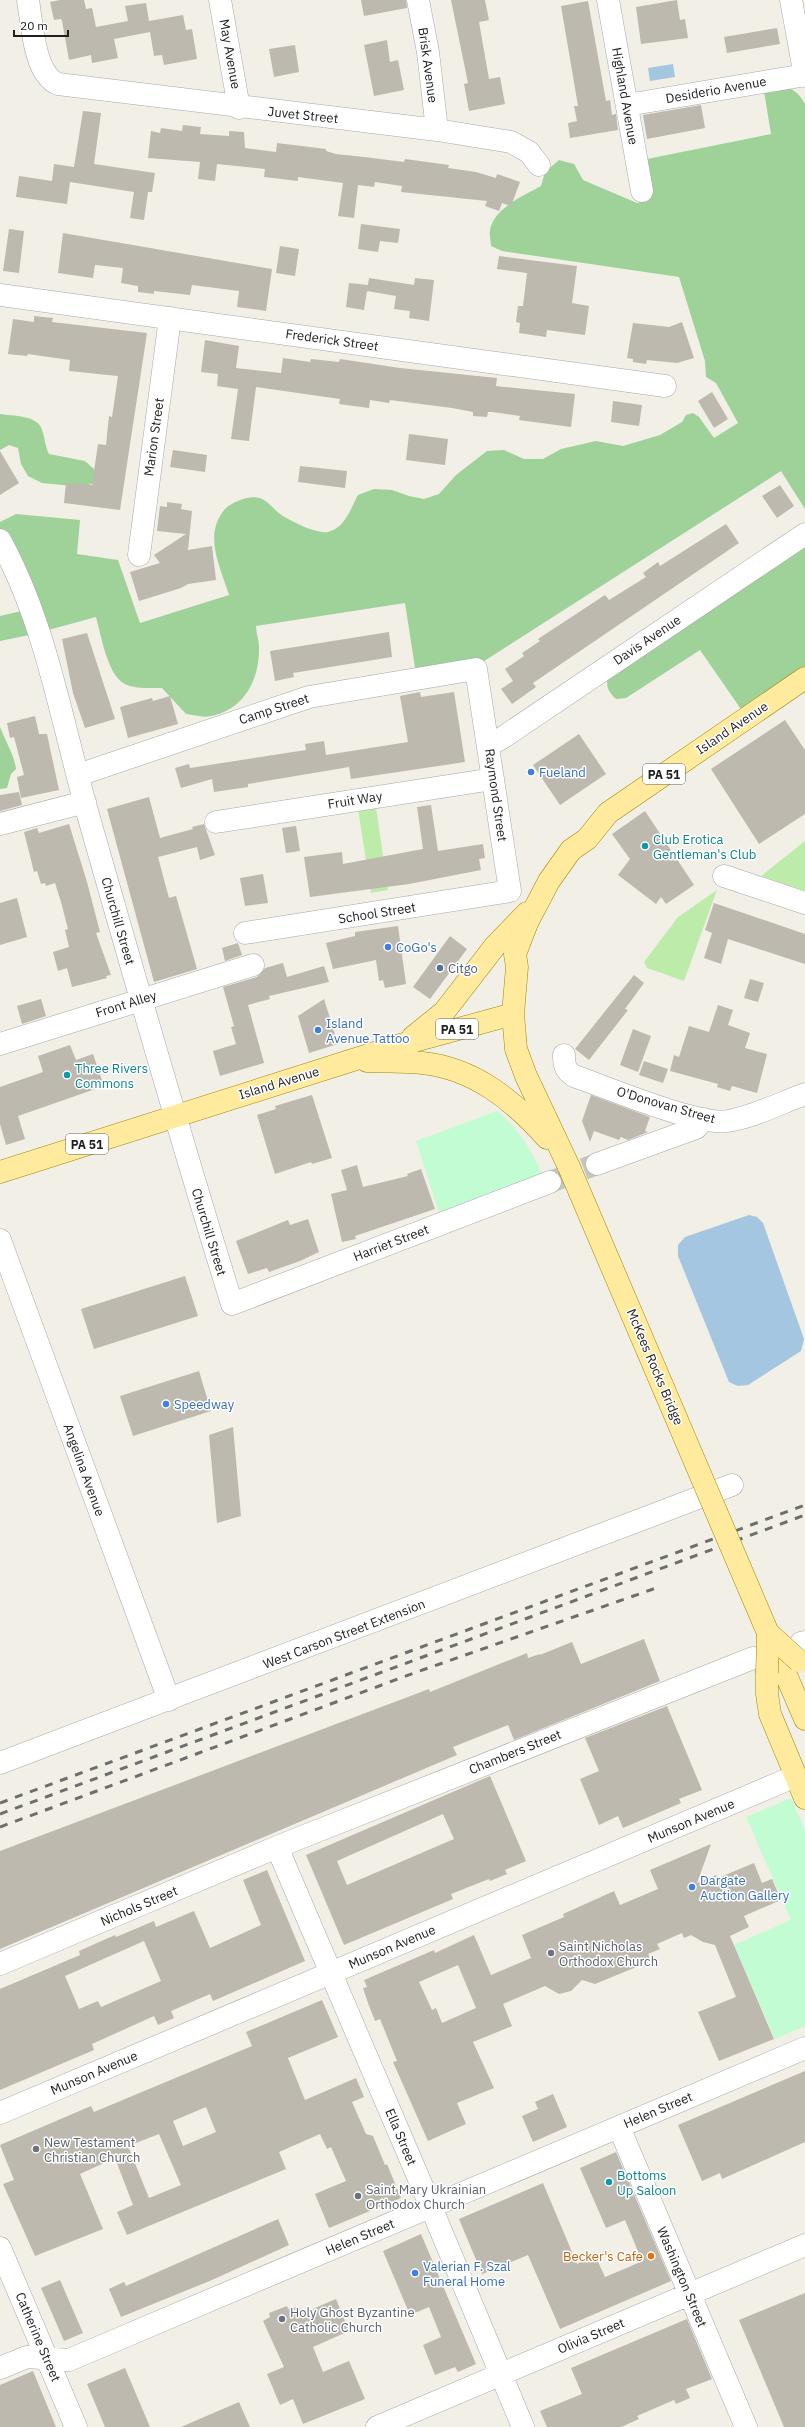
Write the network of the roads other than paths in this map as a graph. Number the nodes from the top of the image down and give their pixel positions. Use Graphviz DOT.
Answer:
graph roads {
  1 [pos="28,0"];
  2 [pos="220,0"];
  3 [pos="418,0"];
  4 [pos="608,0"];
  5 [pos="791,0"];
  6 [pos="805,75"];
  7 [pos="627,105"];
  8 [pos="240,108"];
  9 [pos="437,130"];
  10 [pos="539,165"];
  11 [pos="642,191"];
  12 [pos="0,295"];
  13 [pos="170,318"];
  14 [pos="665,386"];
  15 [pos="805,534"];
  16 [pos="0,540"];
  17 [pos="138,555"];
  18 [pos="476,669"];
  19 [pos="805,678"];
  20 [pos="488,744"];
  21 [pos="78,775"];
  22 [pos="493,778"];
  23 [pos="85,802"];
  24 [pos="216,822"];
  25 [pos="0,824"];
  26 [pos="587,839"];
  27 [pos="724,876"];
  28 [pos="510,891"];
  29 [pos="538,902"];
  30 [pos="805,903"];
  31 [pos="245,933"];
  32 [pos="253,965"];
  33 [pos="518,966"];
  34 [pos="141,1000"];
  35 [pos="513,1014"];
  36 [pos="0,1044"];
  37 [pos="400,1044"];
  38 [pos="564,1055"];
  39 [pos="349,1061"];
  40 [pos="805,1094"];
  41 [pos="173,1116"];
  42 [pos="704,1119"];
  43 [pos="567,1162"];
  44 [pos="597,1164"];
  45 [pos="0,1172"];
  46 [pos="550,1182"];
  47 [pos="0,1240"];
  48 [pos="232,1304"];
  49 [pos="732,1485"];
  50 [pos="770,1637"];
  51 [pos="803,1653"];
  52 [pos="760,1665"];
  53 [pos="169,1700"];
  54 [pos="805,1719"];
  55 [pos="0,1763"];
  56 [pos="784,1781"];
  57 [pos="805,1798"];
  58 [pos="277,1847"];
  59 [pos="0,1964"];
  60 [pos="331,1973"];
  61 [pos="805,2048"];
  62 [pos="0,2113"];
  63 [pos="619,2127"];
  64 [pos="431,2207"];
  65 [pos="805,2245"];
  66 [pos="0,2248"];
  67 [pos="689,2294"];
  68 [pos="47,2359"];
  69 [pos="0,2368"];
  70 [pos="501,2375"];
  71 [pos="76,2427"];
  72 [pos="377,2427"];
  73 [pos="523,2427"];
  74 [pos="746,2427"];
  1 -- 8 [label="street, Juvet Street"];
  2 -- 8 [label="street, May Avenue"];
  3 -- 9 [label="street, Brisk Avenue"];
  4 -- 7 [label="street, Highland Avenue"];
  5 -- 6 [label="street"];
  6 -- 7 [label="street, Desiderio Avenue"];
  7 -- 11 [label="street, Highland Avenue"];
  8 -- 9 [label="street, Juvet Street"];
  9 -- 10 [label="street, Juvet Street"];
  12 -- 13 [label="street, Frederick Street"];
  13 -- 14 [label="street, Frederick Street"];
  13 -- 17 [label="street, Marion Street"];
  15 -- 20 [label="street, Davis Avenue"];
  16 -- 21 [label="street, Churchill Street"];
  18 -- 20 [label="street, Raymond Street"];
  18 -- 21 [label="street, Camp Street"];
  19 -- 26 [label="main road, Island Avenue / PA 51"];
  20 -- 22 [label="street, Raymond Street"];
  21 -- 23 [label="street, Churchill Street"];
  22 -- 24 [label="street, Fruit Way"];
  22 -- 28 [label="street, Raymond Street"];
  23 -- 25 [label="street"];
  23 -- 34 [label="street, Churchill Street"];
  26 -- 29 [label="main road, Island Avenue / PA 51"];
  26 -- 33 [label="main road, Island Avenue / PA 51"];
  27 -- 30 [label="street"];
  28 -- 29 [label="street"];
  28 -- 31 [label="street, School Street"];
  29 -- 33 [label="main road, Island Avenue / PA 51"];
  29 -- 37 [label="main road"];
  32 -- 34 [label="street, Front Alley"];
  33 -- 35 [label="main road, Island Avenue / PA 51"];
  34 -- 36 [label="street, Front Alley"];
  34 -- 41 [label="street, Churchill Street"];
  35 -- 37 [label="main road, Island Avenue / PA 51"];
  35 -- 43 [label="main road, McKees Rocks Bridge"];
  37 -- 39 [label="main road, Island Avenue / PA 51"];
  38 -- 42 [label="street, O'Donovan Street"];
  39 -- 41 [label="main road, Island Avenue / PA 51"];
  39 -- 43 [label="main road"];
  40 -- 42 [label="street, O'Donovan Street"];
  41 -- 45 [label="main road, Island Avenue / PA 51"];
  41 -- 48 [label="street, Churchill Street"];
  42 -- 44 [label="street"];
  43 -- 50 [label="main road, McKees Rocks Bridge, bridge"];
  46 -- 48 [label="street, Harriet Street"];
  47 -- 53 [label="street, Angelina Avenue"];
  49 -- 53 [label="street, West Carson Street Extension"];
  50 -- 51 [label="main road, bridge"];
  50 -- 52 [label="main road, bridge"];
  50 -- 54 [label="main road, McKees Rocks Bridge"];
  52 -- 57 [label="main road"];
  52 -- 58 [label="street, Chambers Street"];
  53 -- 55 [label="street, West Carson Street Extension"];
  56 -- 60 [label="street, Munson Avenue"];
  58 -- 59 [label="street, Nichols Street"];
  58 -- 60 [label="street, Ella Street"];
  60 -- 62 [label="street, Munson Avenue"];
  60 -- 64 [label="street, Ella Street"];
  61 -- 63 [label="street, Helen Street"];
  63 -- 64 [label="street, Helen Street"];
  63 -- 67 [label="street, Washington Street"];
  64 -- 68 [label="street, Helen Street"];
  64 -- 70 [label="street, Ella Street"];
  65 -- 67 [label="street, Olivia Street"];
  66 -- 68 [label="street, Catherine Street"];
  67 -- 70 [label="street, Olivia Street"];
  67 -- 74 [label="street, Washington Street"];
  68 -- 69 [label="street, Helen Street"];
  68 -- 71 [label="street, Catherine Street"];
  70 -- 72 [label="street, Olivia Street"];
  70 -- 73 [label="street, Ella Street"];
}
